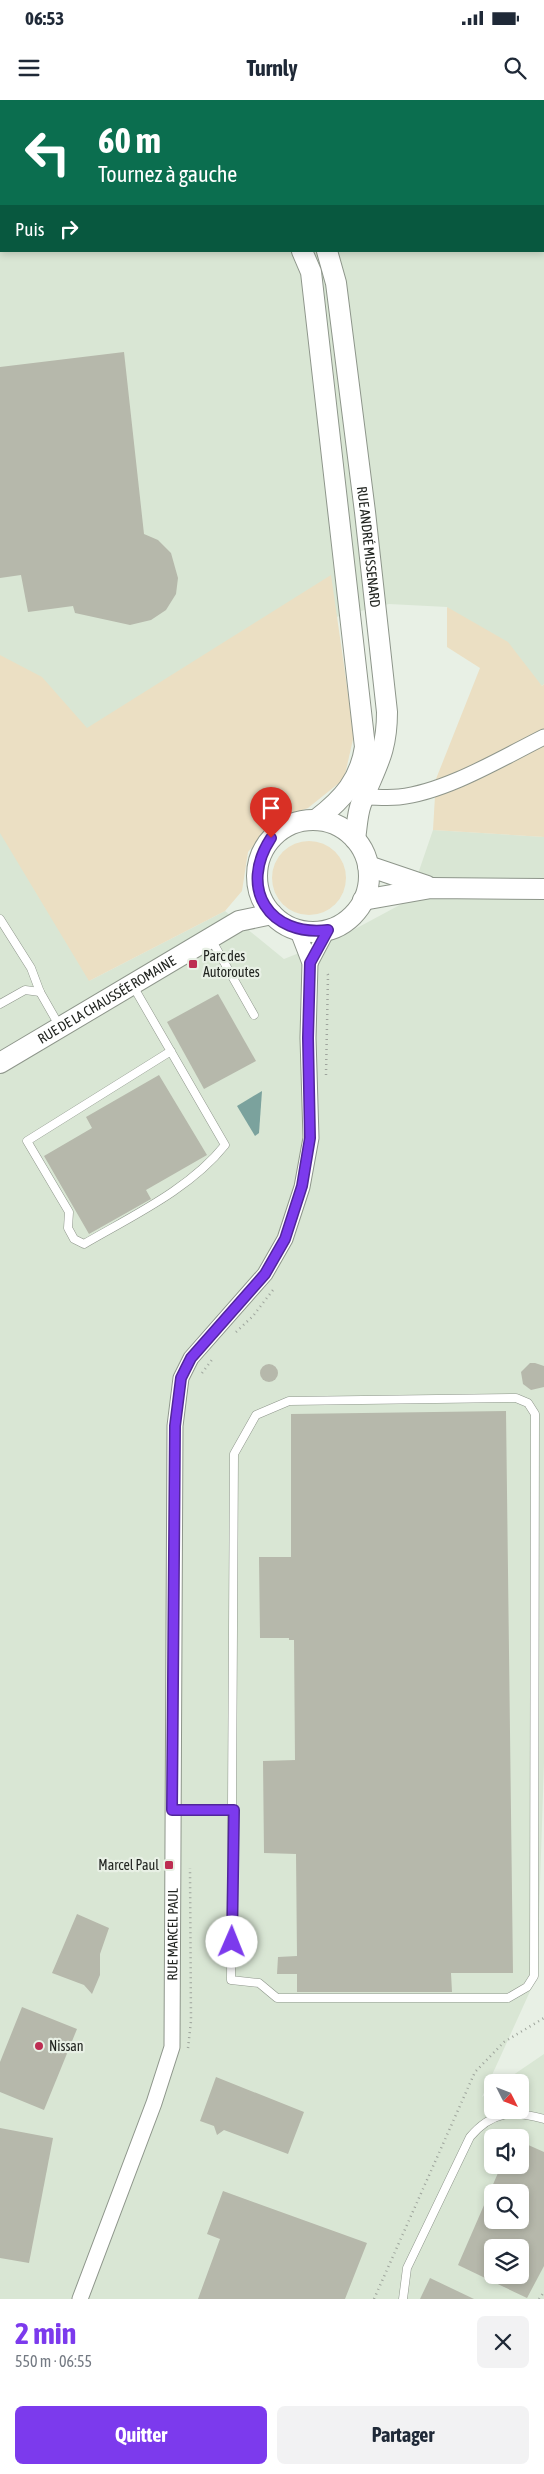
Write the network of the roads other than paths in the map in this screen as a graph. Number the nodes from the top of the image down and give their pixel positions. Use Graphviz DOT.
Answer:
graph roads {
  1 [pos="302,252"];
  2 [pos="326,252"];
  3 [pos="386,693"];
  4 [pos="360,696"];
  5 [pos="544,737"];
  6 [pos="365,797"];
  7 [pos="317,820"];
  8 [pos="355,839"];
  9 [pos="368,866"];
  10 [pos="258,886"];
  11 [pos="431,888"];
  12 [pos="544,889"];
  13 [pos="363,900"];
  14 [pos="272,914"];
  15 [pos="0,919"];
  16 [pos="239,921"];
  17 [pos="297,930"];
  18 [pos="328,930"];
  19 [pos="210,938"];
  20 [pos="310,965"];
  21 [pos="132,984"];
  22 [pos="40,992"];
  23 [pos="0,1004"];
  24 [pos="254,1015"];
  25 [pos="60,1027"];
  26 [pos="171,1051"];
  27 [pos="0,1063"];
  28 [pos="172,1810"];
  29 [pos="234,1810"];
  30 [pos="544,2119"];
  31 [pos="80,2299"];
  32 [pos="403,2299"];
  1 -- 4 [label="street, RUE ANDRÉ MISSENARD"];
  2 -- 3 [label="street, RUE ANDRÉ MISSENARD"];
  3 -- 4 [label="street"];
  3 -- 6 [label="street, RUE ANDRÉ MISSENARD"];
  4 -- 7 [label="street, RUE ANDRÉ MISSENARD"];
  5 -- 6 [label="street"];
  6 -- 8 [label="street, RUE ANDRÉ MISSENARD"];
  7 -- 8 [label="street"];
  7 -- 10 [label="street"];
  8 -- 9 [label="street"];
  9 -- 11 [label="street"];
  9 -- 13 [label="street"];
  10 -- 14 [label="street"];
  10 -- 16 [label="street"];
  11 -- 12 [label="street"];
  11 -- 13 [label="street"];
  13 -- 18 [label="street"];
  14 -- 16 [label="street, RUE DE LA CHAUSSÉE ROMAINE"];
  14 -- 17 [label="street"];
  15 -- 22 [label="lane"];
  16 -- 19 [label="street, RUE DE LA CHAUSSÉE ROMAINE"];
  17 -- 18 [label="street"];
  17 -- 20 [label="street, RUE MARCEL PAUL"];
  18 -- 20 [label="street, RUE MARCEL PAUL"];
  19 -- 21 [label="street, RUE DE LA CHAUSSÉE ROMAINE"];
  19 -- 24 [label="lane"];
  20 -- 28 [label="street, RUE MARCEL PAUL"];
  21 -- 25 [label="street, RUE DE LA CHAUSSÉE ROMAINE"];
  21 -- 26 [label="lane"];
  22 -- 23 [label="lane"];
  22 -- 25 [label="lane"];
  25 -- 27 [label="street, RUE DE LA CHAUSSÉE ROMAINE"];
  26 -- 26 [label="lane"];
  28 -- 29 [label="lane"];
  28 -- 31 [label="street, RUE MARCEL PAUL"];
  29 -- 29 [label="lane"];
  30 -- 32 [label="lane"];
}
